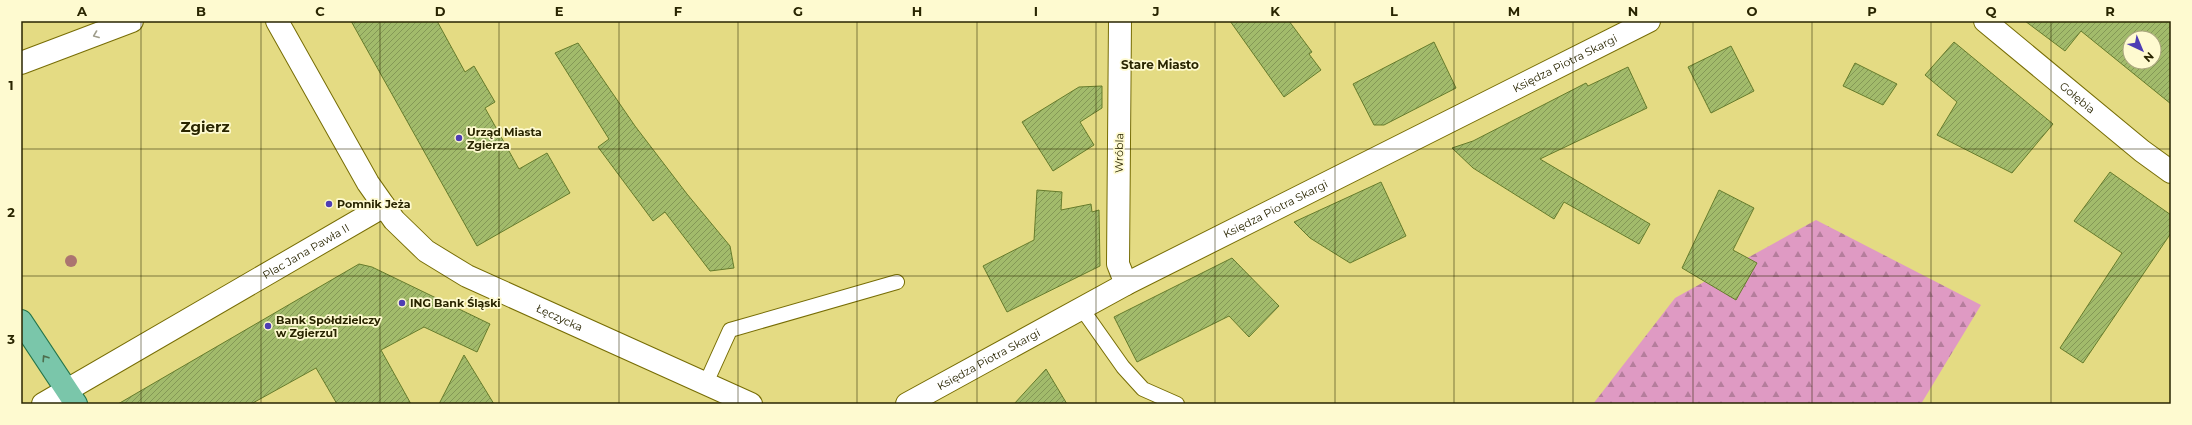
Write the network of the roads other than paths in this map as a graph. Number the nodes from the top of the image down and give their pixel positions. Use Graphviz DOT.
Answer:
graph roads {
  1 [pos="132,21"];
  2 [pos="276,21"];
  3 [pos="1120,21"];
  4 [pos="1649,21"];
  5 [pos="1985,21"];
  6 [pos="21,63"];
  7 [pos="2171,172"];
  8 [pos="384,206"];
  9 [pos="897,282"];
  10 [pos="1126,284"];
  11 [pos="1082,309"];
  12 [pos="21,320"];
  13 [pos="706,383"];
  14 [pos="1143,389"];
  15 [pos="71,398"];
  16 [pos="43,404"];
  17 [pos="751,404"];
  18 [pos="907,404"];
  19 [pos="1151,404"];
  20 [pos="1177,404"];
  1 -- 6 [label="street, one-way"];
  2 -- 8 [label="street"];
  3 -- 10 [label="street, Wróbla"];
  4 -- 10 [label="street, Księdza Piotra Skargi"];
  5 -- 7 [label="street, Gołębia"];
  8 -- 13 [label="street, Łęczycka"];
  8 -- 15 [label="street, Plac Jana Pawła II"];
  9 -- 13 [label="lane"];
  10 -- 11 [label="street, Księdza Piotra Skargi"];
  11 -- 14 [label="lane"];
  11 -- 18 [label="street, Księdza Piotra Skargi"];
  15 -- 12 [label="main road, one-way"];
  13 -- 17 [label="street, Łęczycka"];
  14 -- 19 [label="lane"];
  14 -- 20 [label="lane"];
  15 -- 16 [label="street, Plac Jana Pawła II"];
}
